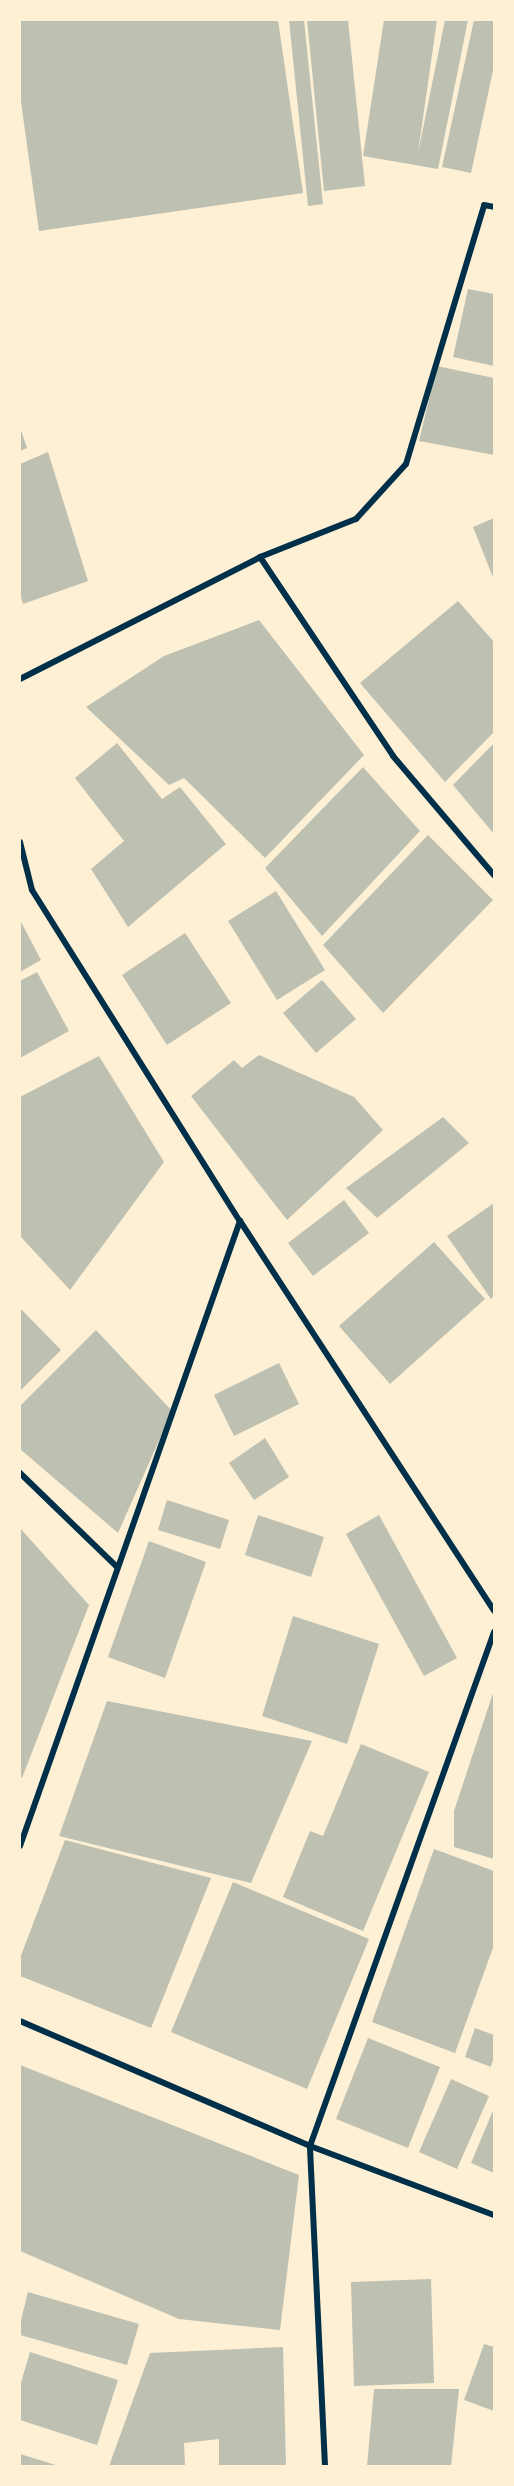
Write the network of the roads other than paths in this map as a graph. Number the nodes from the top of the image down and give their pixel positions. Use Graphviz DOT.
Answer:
graph roads {
  1 [pos="495,207"];
  2 [pos="260,557"];
  3 [pos="20,679"];
  4 [pos="20,842"];
  5 [pos="495,875"];
  6 [pos="240,1221"];
  7 [pos="20,1473"];
  8 [pos="117,1567"];
  9 [pos="495,1611"];
  10 [pos="495,1632"];
  11 [pos="20,1846"];
  12 [pos="20,2021"];
  13 [pos="310,2146"];
  14 [pos="495,2215"];
  15 [pos="325,2466"];
  1 -- 2 [label="street"];
  2 -- 3 [label="street"];
  2 -- 5 [label="street"];
  4 -- 6 [label="street"];
  6 -- 8 [label="street"];
  6 -- 9 [label="street"];
  7 -- 8 [label="street"];
  8 -- 11 [label="street"];
  10 -- 13 [label="street"];
  12 -- 13 [label="street"];
  13 -- 14 [label="street"];
  13 -- 15 [label="street"];
}
